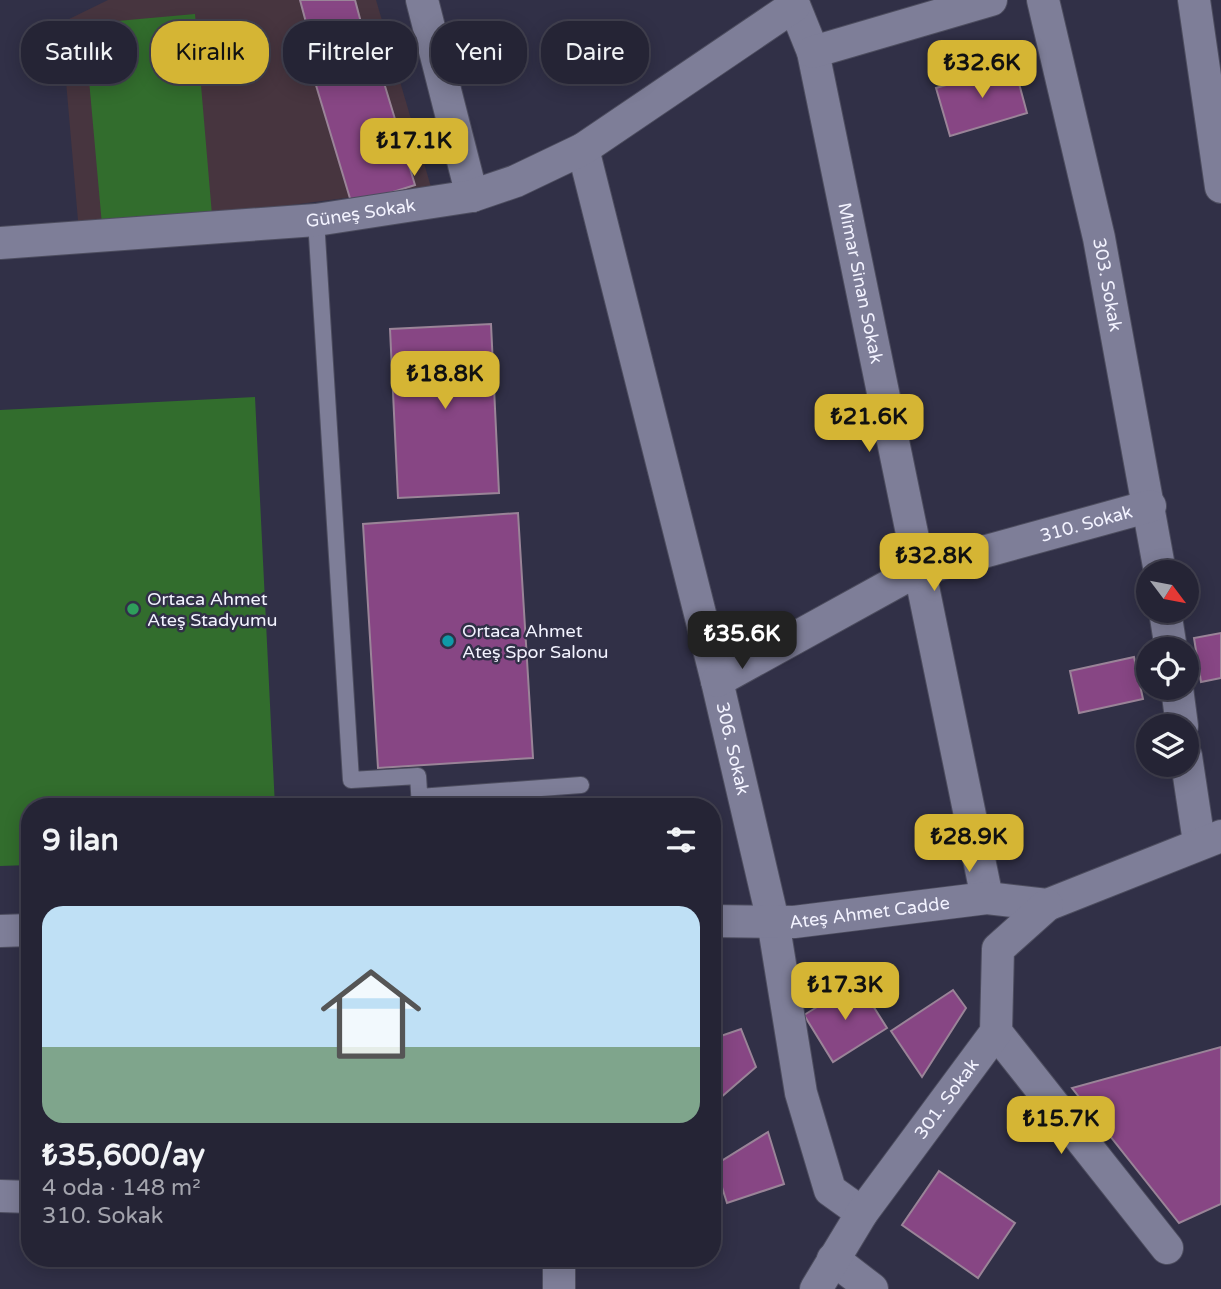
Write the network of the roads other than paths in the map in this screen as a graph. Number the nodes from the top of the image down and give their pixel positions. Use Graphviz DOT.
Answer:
graph roads {
  1 [pos="422,0"];
  2 [pos="991,0"];
  3 [pos="1042,0"];
  4 [pos="1194,0"];
  5 [pos="793,3"];
  6 [pos="813,52"];
  7 [pos="583,149"];
  8 [pos="1218,154"];
  9 [pos="1221,187"];
  10 [pos="472,195"];
  11 [pos="316,220"];
  12 [pos="0,243"];
  13 [pos="1150,506"];
  14 [pos="1158,560"];
  15 [pos="918,570"];
  16 [pos="717,681"];
  17 [pos="1192,777"];
  18 [pos="581,785"];
  19 [pos="419,798"];
  20 [pos="457,798"];
  21 [pos="1210,839"];
  22 [pos="987,898"];
  23 [pos="1047,905"];
  24 [pos="721,921"];
  25 [pos="773,921"];
  26 [pos="21,930"];
  27 [pos="0,931"];
  28 [pos="996,1032"];
  29 [pos="0,1196"];
  30 [pos="21,1197"];
  31 [pos="862,1213"];
  32 [pos="1167,1248"];
  33 [pos="833,1259"];
  34 [pos="559,1267"];
  35 [pos="559,1289"];
  36 [pos="816,1289"];
  37 [pos="872,1289"];
  1 -- 10 [label="street"];
  2 -- 6 [label="street"];
  3 -- 13 [label="street, 303. Sokak"];
  4 -- 8 [label="street"];
  5 -- 6 [label="street, Mimar Sinan Sokak"];
  5 -- 7 [label="street, Güneş Sokak"];
  6 -- 15 [label="street, Mimar Sinan Sokak"];
  7 -- 10 [label="street, Güneş Sokak"];
  7 -- 16 [label="street, 306. Sokak"];
  8 -- 9 [label="street"];
  10 -- 11 [label="street, Güneş Sokak"];
  11 -- 12 [label="street, Güneş Sokak"];
  11 -- 19 [label="lane"];
  13 -- 14 [label="street, 303. Sokak"];
  13 -- 15 [label="street, 310. Sokak"];
  15 -- 16 [label="street, 310. Sokak"];
  15 -- 22 [label="street, Mimar Sinan Sokak"];
  16 -- 25 [label="street, 306. Sokak"];
  17 -- 21 [label="street"];
  18 -- 20 [label="lane"];
  21 -- 23 [label="street, Ateş Ahmet Cadde"];
  22 -- 23 [label="street, Ateş Ahmet Cadde"];
  22 -- 25 [label="street, Ateş Ahmet Cadde"];
  23 -- 28 [label="street"];
  24 -- 25 [label="street, Ateş Ahmet Cadde"];
  25 -- 31 [label="street, 306. Sokak"];
  26 -- 27 [label="street"];
  28 -- 31 [label="street, 301. Sokak"];
  28 -- 32 [label="street"];
  29 -- 30 [label="street"];
  31 -- 33 [label="street, 301. Sokak"];
  33 -- 36 [label="street, 301. Sokak"];
  33 -- 37 [label="street"];
  34 -- 35 [label="street"];
}
